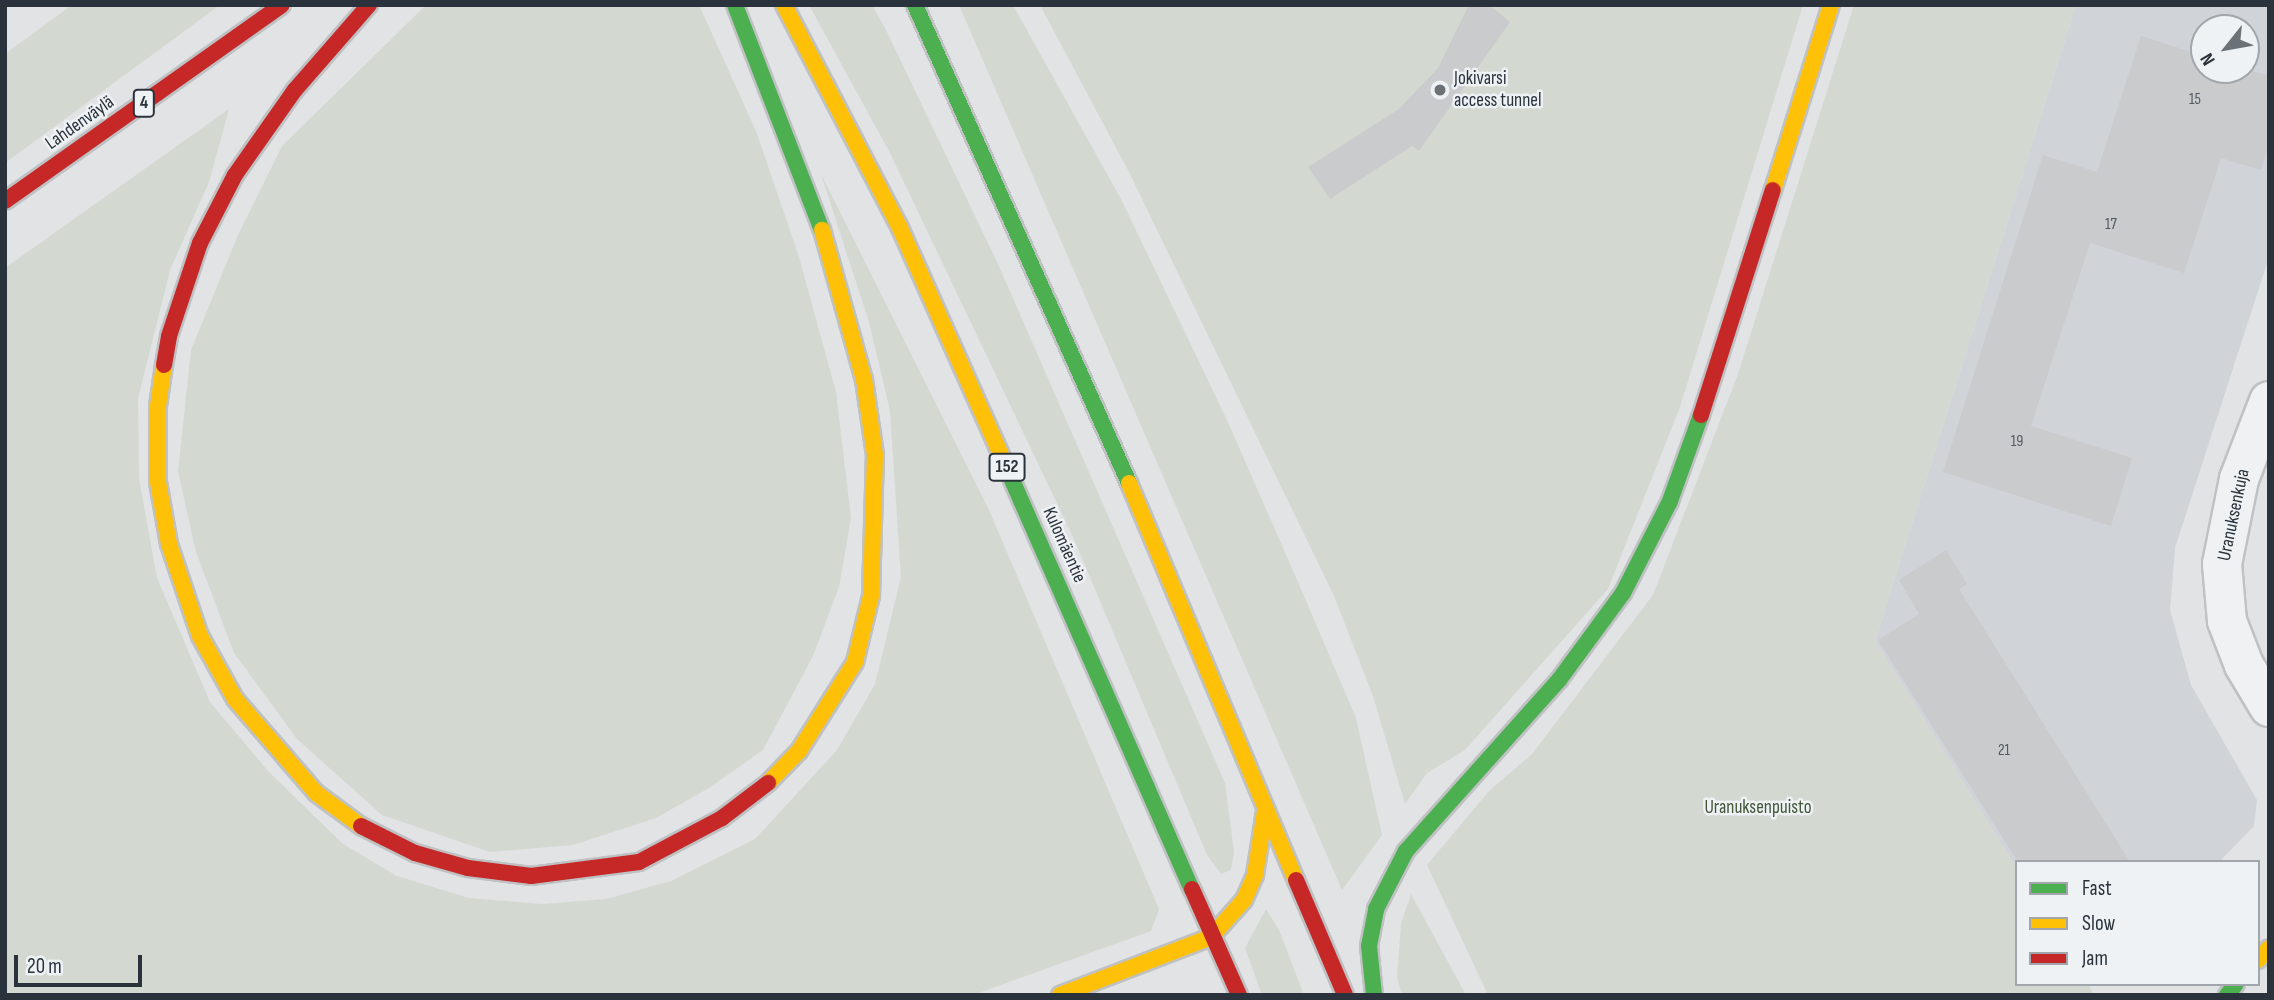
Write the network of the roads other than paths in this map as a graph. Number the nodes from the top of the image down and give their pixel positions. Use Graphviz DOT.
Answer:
graph roads {
  1 [pos="282,5"];
  2 [pos="369,5"];
  3 [pos="735,5"];
  4 [pos="784,5"];
  5 [pos="915,5"];
  6 [pos="1830,5"];
  7 [pos="5,201"];
  8 [pos="2269,401"];
  9 [pos="2269,707"];
  10 [pos="1265,811"];
  11 [pos="1211,937"];
  12 [pos="1060,995"];
  13 [pos="1239,995"];
  14 [pos="1345,995"];
  15 [pos="1374,995"];
  1 -- 7 [label="main road, Lahdenväylä / 4"];
  2 -- 3 [label="main road"];
  4 -- 11 [label="main road, Kulomäentie / 152"];
  5 -- 10 [label="main road"];
  6 -- 15 [label="main road"];
  8 -- 9 [label="street, Uranuksenkuja"];
  10 -- 11 [label="main road"];
  10 -- 14 [label="main road"];
  11 -- 12 [label="main road"];
  11 -- 13 [label="main road, Kulomäentie / 152"];
}
